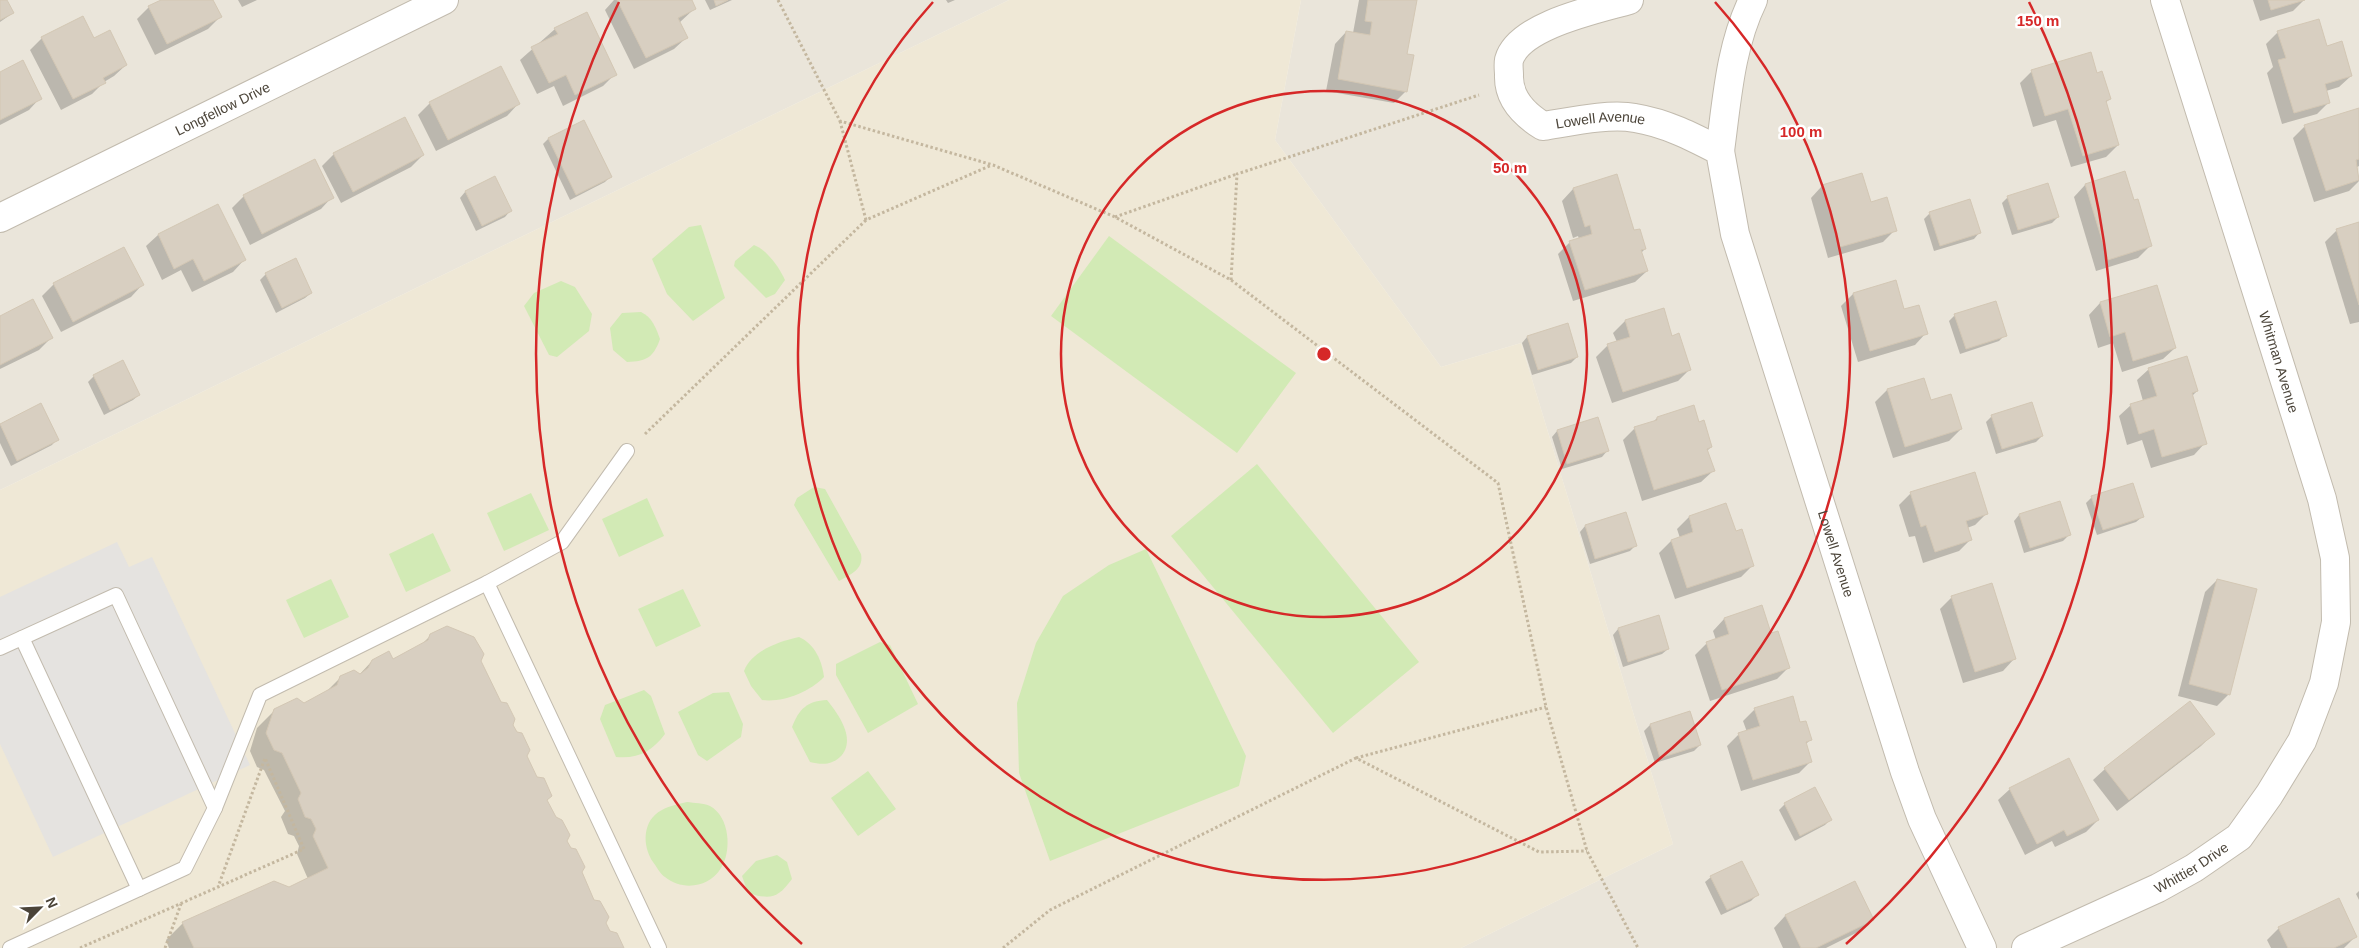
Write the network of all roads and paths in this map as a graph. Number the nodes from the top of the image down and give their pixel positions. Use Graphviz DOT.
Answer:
graph roads {
  1 [pos="444,0"];
  2 [pos="778,0"];
  3 [pos="1629,0"];
  4 [pos="1753,0"];
  5 [pos="2164,0"];
  6 [pos="1508,85"];
  7 [pos="840,121"];
  8 [pos="1720,150"];
  9 [pos="993,165"];
  10 [pos="1238,174"];
  11 [pos="1114,217"];
  12 [pos="0,218"];
  13 [pos="866,220"];
  14 [pos="1232,280"];
  15 [pos="627,451"];
  16 [pos="487,583"];
  17 [pos="22,638"];
  18 [pos="0,648"];
  19 [pos="1546,708"];
  20 [pos="2306,729"];
  21 [pos="1356,758"];
  22 [pos="215,808"];
  23 [pos="1587,851"];
  24 [pos="218,887"];
  25 [pos="139,889"];
  26 [pos="181,903"];
  27 [pos="10,948"];
  28 [pos="80,948"];
  29 [pos="165,948"];
  30 [pos="659,948"];
  31 [pos="1003,948"];
  32 [pos="1638,948"];
  33 [pos="1982,948"];
  34 [pos="2026,948"];
  1 -- 12 [label="street, Longfellow Drive"];
  2 -- 7 [label="path"];
  3 -- 6 [label="street"];
  4 -- 8 [label="street, Lowell Avenue"];
  5 -- 20 [label="street, Whitman Avenue"];
  6 -- 8 [label="street, Lowell Avenue"];
  6 -- 10 [label="path"];
  7 -- 9 [label="path"];
  7 -- 13 [label="path"];
  8 -- 33 [label="street, Lowell Avenue"];
  9 -- 11 [label="path"];
  9 -- 13 [label="path"];
  10 -- 11 [label="path"];
  10 -- 14 [label="path"];
  11 -- 14 [label="path"];
  13 -- 15 [label="path"];
  14 -- 19 [label="path"];
  15 -- 16 [label="lane"];
  16 -- 22 [label="lane"];
  16 -- 30 [label="lane"];
  17 -- 18 [label="lane"];
  17 -- 22 [label="lane"];
  17 -- 25 [label="lane"];
  19 -- 21 [label="path"];
  19 -- 23 [label="path"];
  20 -- 34 [label="street, Whittier Drive"];
  21 -- 23 [label="path"];
  21 -- 31 [label="path"];
  22 -- 25 [label="lane"];
  23 -- 32 [label="path"];
  24 -- 24 [label="path"];
  24 -- 26 [label="path"];
  25 -- 27 [label="lane"];
  26 -- 28 [label="path"];
  26 -- 29 [label="path"];
}
